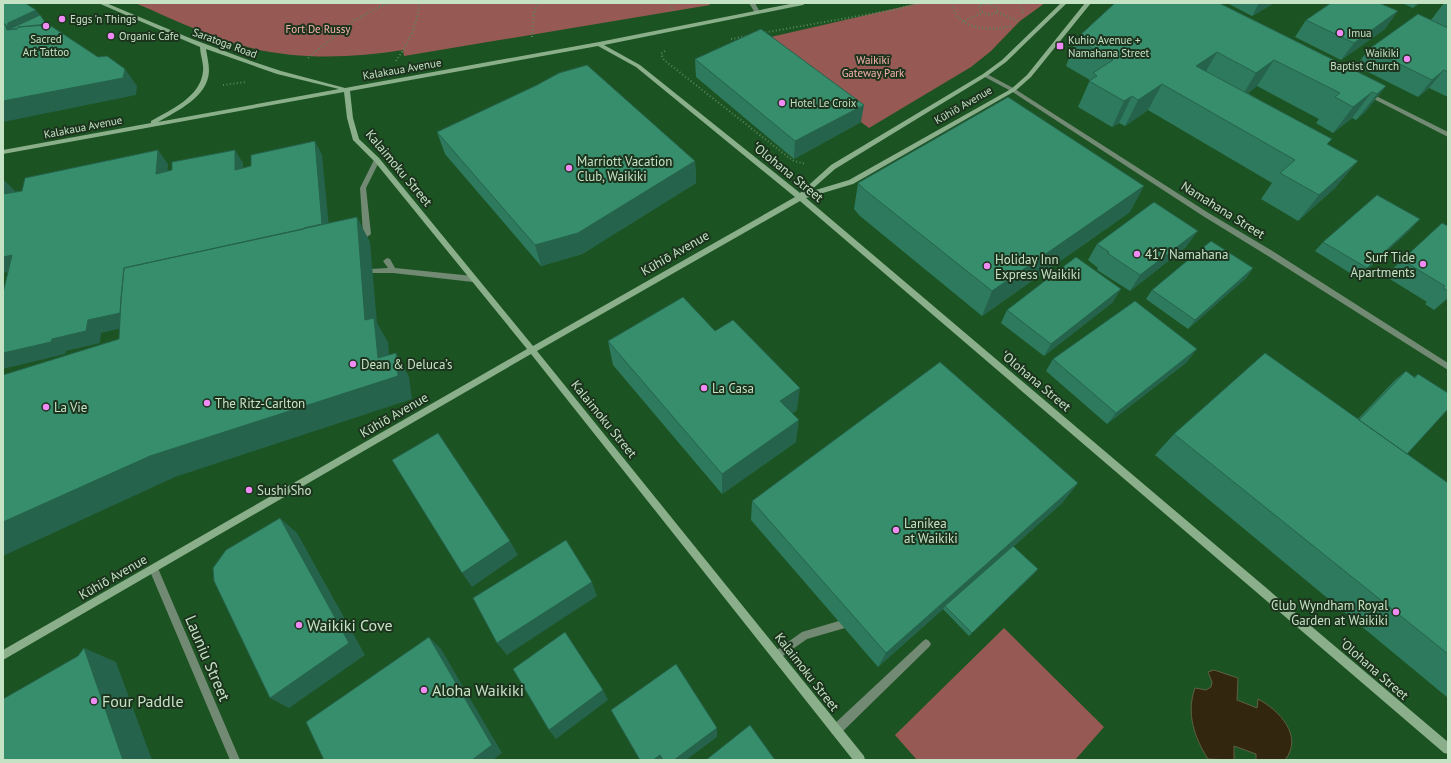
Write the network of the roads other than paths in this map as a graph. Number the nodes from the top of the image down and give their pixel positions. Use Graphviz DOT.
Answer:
graph roads {
  1 [pos="101,3"];
  2 [pos="752,3"];
  3 [pos="803,3"];
  4 [pos="1064,3"];
  5 [pos="1088,3"];
  6 [pos="757,12"];
  7 [pos="599,44"];
  8 [pos="203,47"];
  9 [pos="985,75"];
  10 [pos="347,89"];
  11 [pos="1013,90"];
  12 [pos="1365,92"];
  13 [pos="147,125"];
  14 [pos="1448,135"];
  15 [pos="3,152"];
  16 [pos="376,160"];
  17 [pos="799,198"];
  18 [pos="367,234"];
  19 [pos="386,261"];
  20 [pos="393,270"];
  21 [pos="373,271"];
  22 [pos="472,279"];
  23 [pos="532,350"];
  24 [pos="1448,367"];
  25 [pos="154,569"];
  26 [pos="842,625"];
  27 [pos="926,644"];
  28 [pos="3,655"];
  29 [pos="777,655"];
  30 [pos="836,730"];
  31 [pos="1448,750"];
  32 [pos="235,760"];
  33 [pos="860,760"];
  1 -- 8 [label="street, Saratoga Road"];
  2 -- 6 [label="street"];
  3 -- 6 [label="street, Kalakaua Avenue"];
  4 -- 9 [label="street, Kūhiō Avenue"];
  5 -- 11 [label="street, Kūhiō Avenue"];
  6 -- 7 [label="street, Kalakaua Avenue"];
  7 -- 10 [label="street, Kalakaua Avenue"];
  7 -- 17 [label="street, ʻOlohana Street"];
  8 -- 10 [label="street, Saratoga Road"];
  8 -- 13 [label="street"];
  9 -- 11 [label="street, Namahana Street"];
  9 -- 17 [label="street, Kūhiō Avenue"];
  10 -- 13 [label="street, Kalakaua Avenue"];
  10 -- 16 [label="street, Kalaimoku Street"];
  11 -- 17 [label="street, Kūhiō Avenue"];
  11 -- 24 [label="street, Namahana Street"];
  12 -- 14 [label="street"];
  13 -- 15 [label="street, Kalakaua Avenue"];
  16 -- 18 [label="street"];
  16 -- 22 [label="street, Kalaimoku Street"];
  17 -- 23 [label="street, Kūhiō Avenue"];
  17 -- 31 [label="street, ʻOlohana Street"];
  19 -- 20 [label="street"];
  20 -- 21 [label="street"];
  20 -- 22 [label="street"];
  22 -- 23 [label="street, Kalaimoku Street"];
  23 -- 25 [label="street, Kūhiō Avenue"];
  23 -- 29 [label="street, Kalaimoku Street"];
  25 -- 28 [label="street, Kūhiō Avenue"];
  25 -- 32 [label="street, Launiu Street"];
  26 -- 29 [label="street"];
  27 -- 30 [label="street"];
  29 -- 30 [label="street, Kalaimoku Street"];
  30 -- 33 [label="street, Kalaimoku Street"];
}
